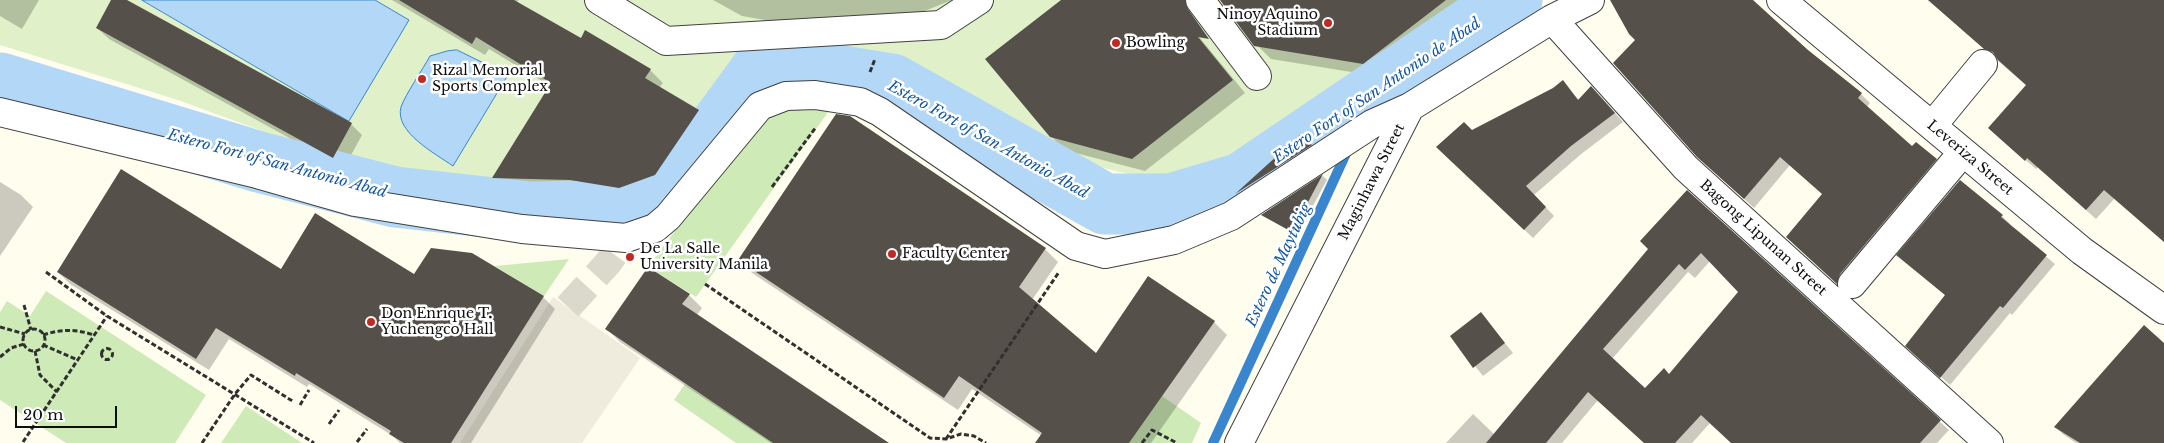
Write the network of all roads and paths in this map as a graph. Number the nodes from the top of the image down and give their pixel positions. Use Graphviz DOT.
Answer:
graph roads {
  1 [pos="599,0"];
  2 [pos="979,0"];
  3 [pos="1200,0"];
  4 [pos="1590,0"];
  5 [pos="1781,0"];
  6 [pos="1552,19"];
  7 [pos="1983,64"];
  8 [pos="1256,76"];
  9 [pos="837,99"];
  10 [pos="1410,107"];
  11 [pos="0,112"];
  12 [pos="1932,126"];
  13 [pos="1963,152"];
  14 [pos="772,187"];
  15 [pos="1076,246"];
  16 [pos="46,272"];
  17 [pos="705,284"];
  18 [pos="1852,284"];
  19 [pos="24,305"];
  20 [pos="2164,310"];
  21 [pos="107,316"];
  22 [pos="0,327"];
  23 [pos="31,330"];
  24 [pos="25,334"];
  25 [pos="44,335"];
  26 [pos="94,336"];
  27 [pos="24,344"];
  28 [pos="43,345"];
  29 [pos="35,351"];
  30 [pos="0,357"];
  31 [pos="78,360"];
  32 [pos="309,390"];
  33 [pos="57,392"];
  34 [pos="235,394"];
  35 [pos="294,402"];
  36 [pos="300,405"];
  37 [pos="339,410"];
  38 [pos="329,424"];
  39 [pos="367,429"];
  40 [pos="946,439"];
  41 [pos="23,442"];
  42 [pos="357,442"];
  43 [pos="202,443"];
  44 [pos="314,443"];
  45 [pos="986,443"];
  46 [pos="1142,443"];
  47 [pos="1177,443"];
  48 [pos="1239,443"];
  49 [pos="1989,443"];
  1 -- 2 [label="street"];
  3 -- 8 [label="street"];
  4 -- 6 [label="street, Maginhawa Street"];
  5 -- 12 [label="street, Leveriza Street"];
  6 -- 10 [label="street, Maginhawa Street"];
  6 -- 49 [label="street, Bagong Lipunan Street"];
  7 -- 12 [label="street"];
  9 -- 11 [label="street"];
  9 -- 14 [label="path"];
  9 -- 15 [label="street"];
  10 -- 15 [label="street"];
  10 -- 48 [label="street, Maginhawa Street"];
  12 -- 13 [label="street, Leveriza Street"];
  13 -- 18 [label="street"];
  13 -- 20 [label="street, Leveriza Street"];
  15 -- 40 [label="path"];
  16 -- 21 [label="path"];
  17 -- 40 [label="path"];
  19 -- 23 [label="path"];
  21 -- 26 [label="path"];
  21 -- 34 [label="path"];
  22 -- 24 [label="path"];
  23 -- 24 [label="path"];
  23 -- 25 [label="path"];
  24 -- 27 [label="path"];
  25 -- 26 [label="path"];
  25 -- 28 [label="path"];
  26 -- 31 [label="path"];
  27 -- 29 [label="path"];
  27 -- 30 [label="path"];
  28 -- 29 [label="path"];
  28 -- 31 [label="path"];
  29 -- 33 [label="path"];
  31 -- 33 [label="path"];
  32 -- 36 [label="path"];
  33 -- 41 [label="path"];
  34 -- 35 [label="path"];
  34 -- 43 [label="path"];
  34 -- 44 [label="path"];
  37 -- 38 [label="path"];
  39 -- 42 [label="path"];
  40 -- 45 [label="path"];
  46 -- 47 [label="path"];
}
